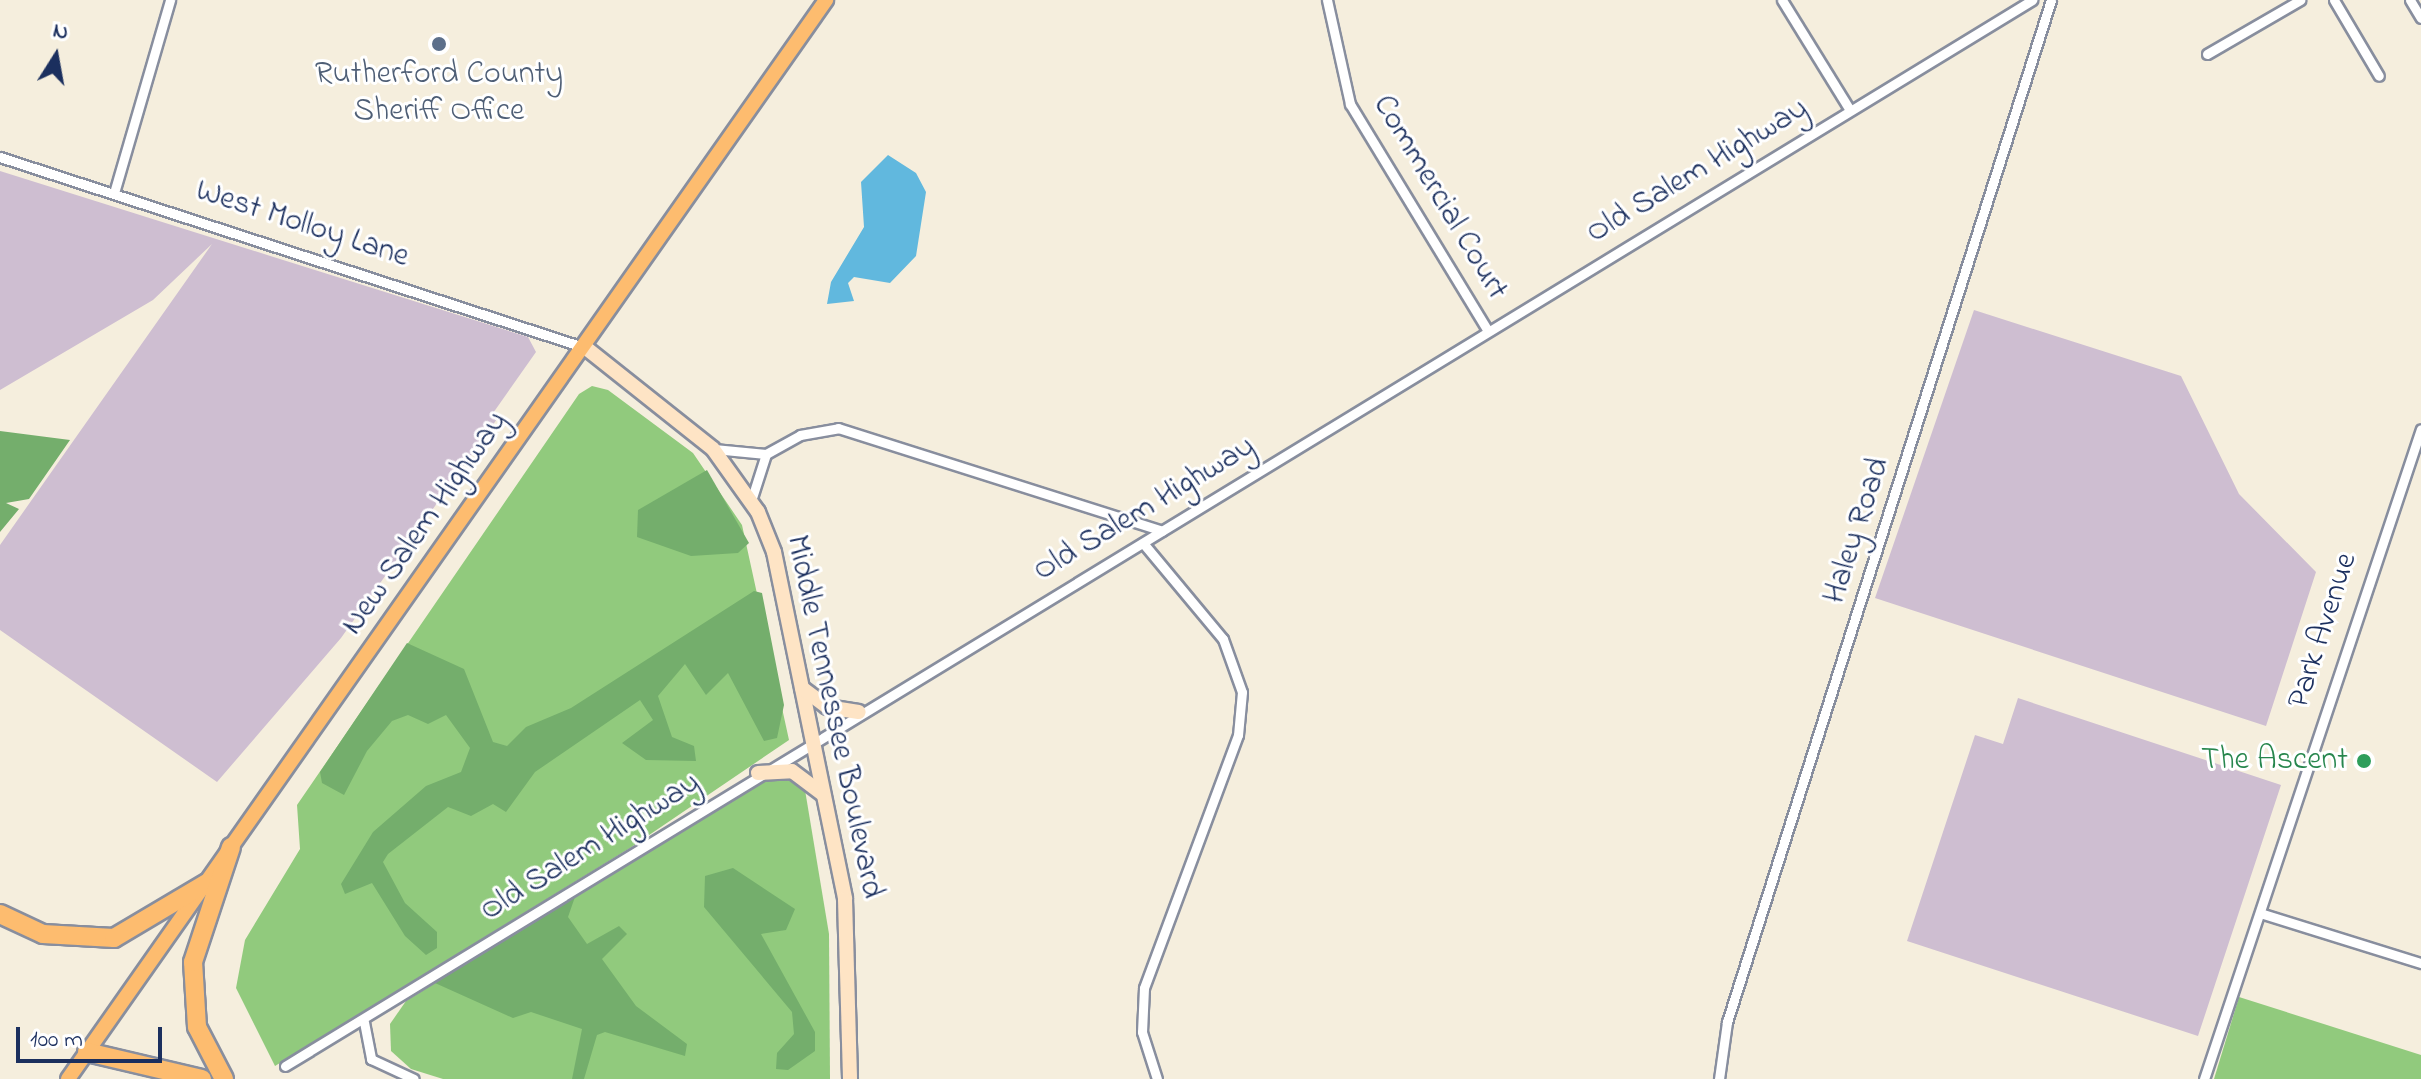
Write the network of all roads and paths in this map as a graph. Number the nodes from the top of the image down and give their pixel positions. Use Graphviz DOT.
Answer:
graph roads {
  1 [pos="170,0"];
  2 [pos="826,0"];
  3 [pos="1327,0"];
  4 [pos="1782,0"];
  5 [pos="2032,0"];
  6 [pos="2051,0"];
  7 [pos="2300,0"];
  8 [pos="2334,0"];
  9 [pos="2410,0"];
  10 [pos="2421,18"];
  11 [pos="2207,54"];
  12 [pos="2379,76"];
  13 [pos="1850,110"];
  14 [pos="0,157"];
  15 [pos="114,193"];
  16 [pos="1487,329"];
  17 [pos="586,348"];
  18 [pos="2421,429"];
  19 [pos="713,449"];
  20 [pos="766,454"];
  21 [pos="751,501"];
  22 [pos="1162,531"];
  23 [pos="1143,543"];
  24 [pos="802,688"];
  25 [pos="859,712"];
  26 [pos="812,740"];
  27 [pos="758,773"];
  28 [pos="823,794"];
  29 [pos="231,847"];
  30 [pos="205,884"];
  31 [pos="2260,913"];
  32 [pos="0,914"];
  33 [pos="2421,963"];
  34 [pos="364,1022"];
  35 [pos="87,1052"];
  36 [pos="285,1066"];
  37 [pos="68,1079"];
  38 [pos="202,1079"];
  39 [pos="224,1079"];
  40 [pos="414,1079"];
  41 [pos="850,1079"];
  42 [pos="1157,1079"];
  43 [pos="1719,1079"];
  44 [pos="2204,1079"];
  1 -- 15 [label="street"];
  2 -- 17 [label="main road, New Salem Highway"];
  3 -- 16 [label="street, Commercial Court"];
  4 -- 13 [label="street"];
  5 -- 13 [label="street, Old Salem Highway"];
  6 -- 43 [label="street, Haley Road"];
  7 -- 11 [label="street"];
  8 -- 12 [label="street"];
  9 -- 10 [label="street"];
  13 -- 16 [label="street, Old Salem Highway"];
  14 -- 15 [label="street, West Molloy Lane"];
  15 -- 17 [label="street, West Molloy Lane"];
  16 -- 22 [label="street, Old Salem Highway"];
  17 -- 19 [label="main road, Middle Tennessee Boulevard"];
  17 -- 29 [label="main road, New Salem Highway"];
  18 -- 31 [label="street, Park Avenue"];
  19 -- 20 [label="street"];
  19 -- 21 [label="main road, Middle Tennessee Boulevard"];
  20 -- 21 [label="street"];
  20 -- 22 [label="street"];
  21 -- 24 [label="main road, Middle Tennessee Boulevard"];
  22 -- 23 [label="street, Old Salem Highway"];
  23 -- 25 [label="street, Old Salem Highway"];
  23 -- 42 [label="street"];
  24 -- 25 [label="main road"];
  24 -- 26 [label="main road, Middle Tennessee Boulevard"];
  25 -- 26 [label="street, Old Salem Highway"];
  26 -- 27 [label="street, Old Salem Highway"];
  26 -- 28 [label="main road, Middle Tennessee Boulevard"];
  27 -- 28 [label="main road"];
  27 -- 34 [label="street, Old Salem Highway"];
  28 -- 41 [label="main road, Middle Tennessee Boulevard"];
  29 -- 30 [label="main road, New Salem Highway"];
  29 -- 39 [label="highway"];
  30 -- 32 [label="highway"];
  30 -- 35 [label="main road, New Salem Highway"];
  31 -- 33 [label="street"];
  31 -- 44 [label="street, Park Avenue"];
  34 -- 36 [label="street, Old Salem Highway"];
  34 -- 40 [label="street"];
  35 -- 37 [label="main road, New Salem Highway"];
  35 -- 38 [label="highway"];
}
